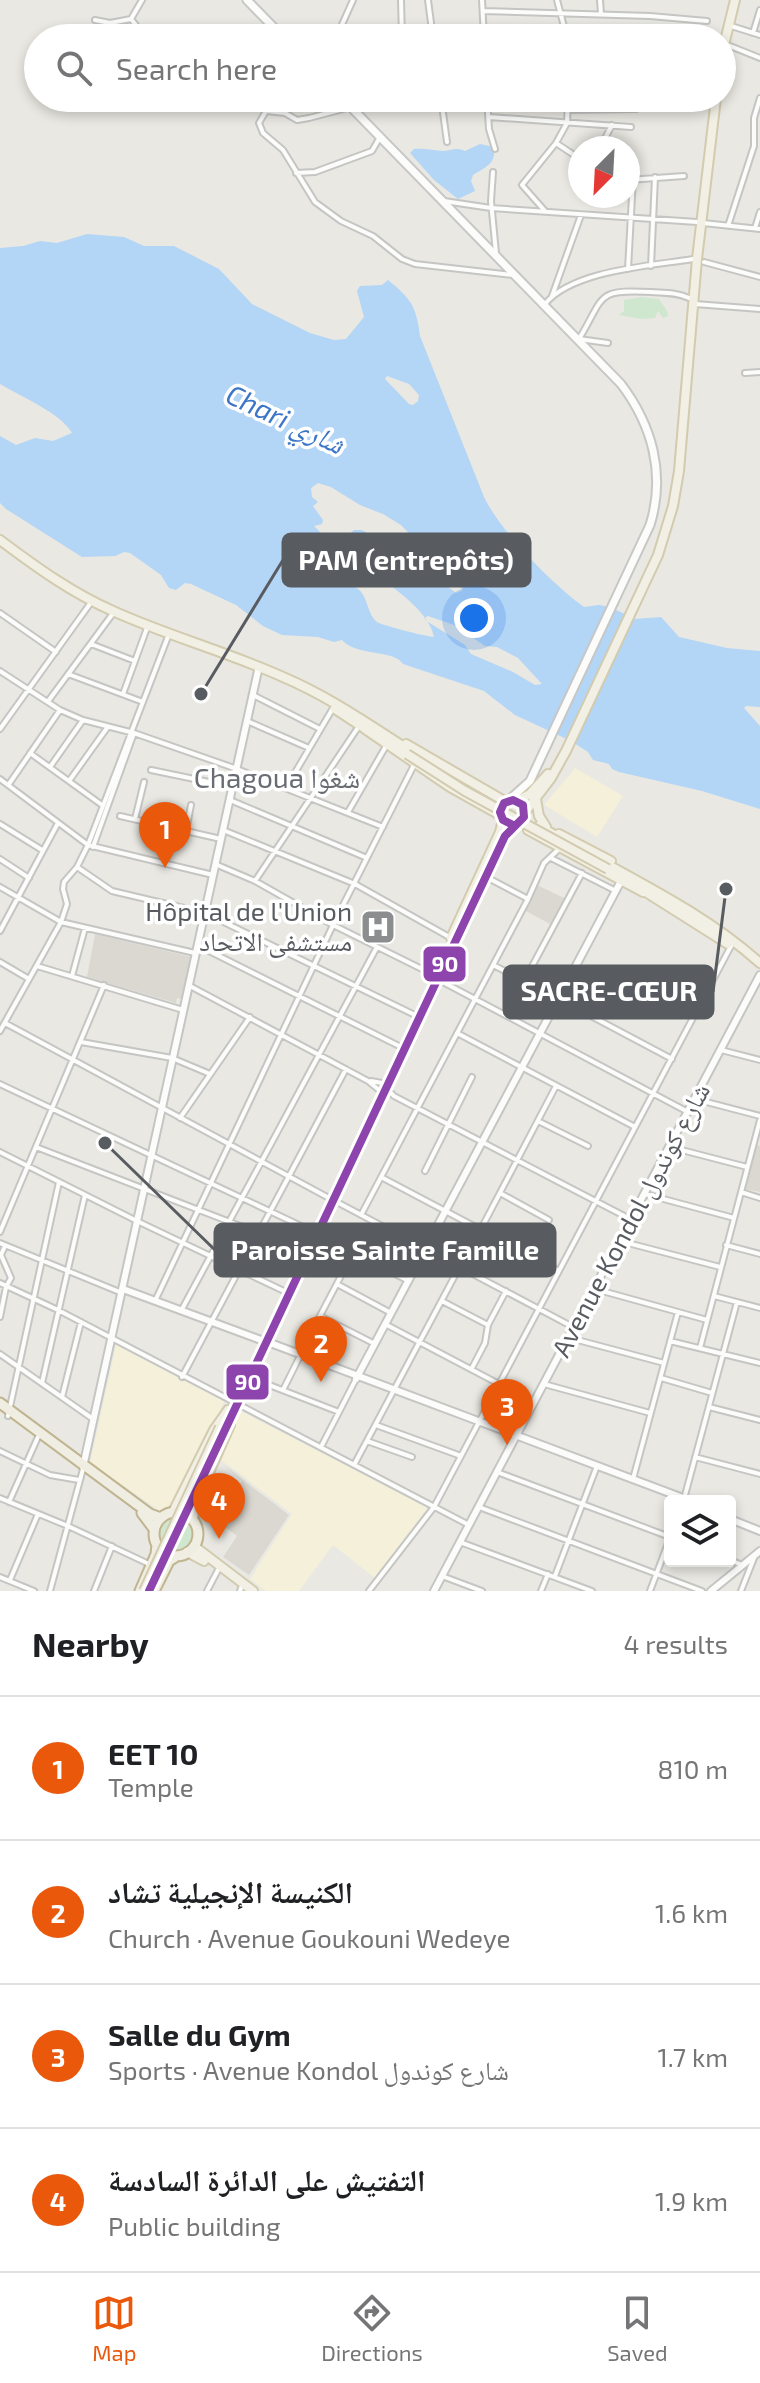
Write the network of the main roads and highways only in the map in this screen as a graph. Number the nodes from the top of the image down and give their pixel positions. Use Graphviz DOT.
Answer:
graph roads {
  1 [pos="247,0"];
  2 [pos="732,0"];
  3 [pos="271,24"];
  4 [pos="727,24"];
  5 [pos="727,24"];
  6 [pos="356,112"];
  7 [pos="712,112"];
  8 [pos="699,222"];
  9 [pos="691,301"];
  10 [pos="0,540"];
  11 [pos="309,690"];
  12 [pos="364,726"];
  13 [pos="564,750"];
  14 [pos="536,799"];
  15 [pos="511,801"];
  16 [pos="525,813"];
  17 [pos="501,818"];
  18 [pos="516,825"];
  19 [pos="546,827"];
  20 [pos="655,893"];
  21 [pos="760,966"];
  22 [pos="435,977"];
  23 [pos="382,1089"];
  24 [pos="315,1234"];
  25 [pos="262,1342"];
  26 [pos="0,1403"];
  27 [pos="233,1406"];
  28 [pos="6,1412"];
  29 [pos="82,1471"];
  30 [pos="173,1512"];
  31 [pos="161,1518"];
  32 [pos="193,1520"];
  33 [pos="154,1529"];
  34 [pos="157,1545"];
  35 [pos="191,1549"];
  36 [pos="177,1556"];
  37 [pos="224,1573"];
  38 [pos="242,1590"];
  39 [pos="147,1591"];
  40 [pos="253,1591"];
  1 -- 3 [label="main road"];
  2 -- 4 [label="main road"];
  2 -- 5 [label="main road"];
  6 -- 15 [label="main road"];
  7 -- 8 [label="main road"];
  8 -- 9 [label="main road"];
  8 -- 9 [label="main road"];
  9 -- 13 [label="main road"];
  10 -- 11 [label="main road"];
  11 -- 12 [label="main road"];
  11 -- 12 [label="main road"];
  12 -- 15 [label="main road"];
  12 -- 17 [label="main road"];
  12 -- 20 [label="main road, bridge"];
  13 -- 14 [label="main road"];
  13 -- 15 [label="main road"];
  14 -- 16 [label="main road"];
  14 -- 19 [label="main road"];
  15 -- 16 [label="main road"];
  15 -- 17 [label="main road"];
  16 -- 18 [label="main road"];
  16 -- 19 [label="main road"];
  17 -- 18 [label="main road"];
  17 -- 22 [label="main road"];
  18 -- 20 [label="main road"];
  18 -- 22 [label="main road"];
  19 -- 20 [label="main road"];
  20 -- 21 [label="main road"];
  20 -- 21 [label="main road"];
  22 -- 23 [label="main road"];
  22 -- 23 [label="main road"];
  23 -- 24 [label="main road"];
  24 -- 25 [label="main road"];
  24 -- 25 [label="main road"];
  25 -- 27 [label="main road"];
  25 -- 27 [label="main road"];
  26 -- 28 [label="highway"];
  27 -- 30 [label="main road"];
  27 -- 32 [label="main road"];
  27 -- 39 [label="main road, bridge"];
  28 -- 29 [label="highway"];
  28 -- 29 [label="highway"];
  29 -- 31 [label="highway"];
  29 -- 33 [label="highway"];
  30 -- 31 [label="highway"];
  30 -- 32 [label="highway"];
  31 -- 33 [label="highway"];
  32 -- 35 [label="highway"];
  33 -- 34 [label="highway"];
  34 -- 36 [label="highway"];
  34 -- 39 [label="highway"];
  35 -- 36 [label="highway"];
  35 -- 37 [label="main road"];
  36 -- 39 [label="highway"];
  37 -- 38 [label="main road"];
  37 -- 40 [label="main road"];
}
